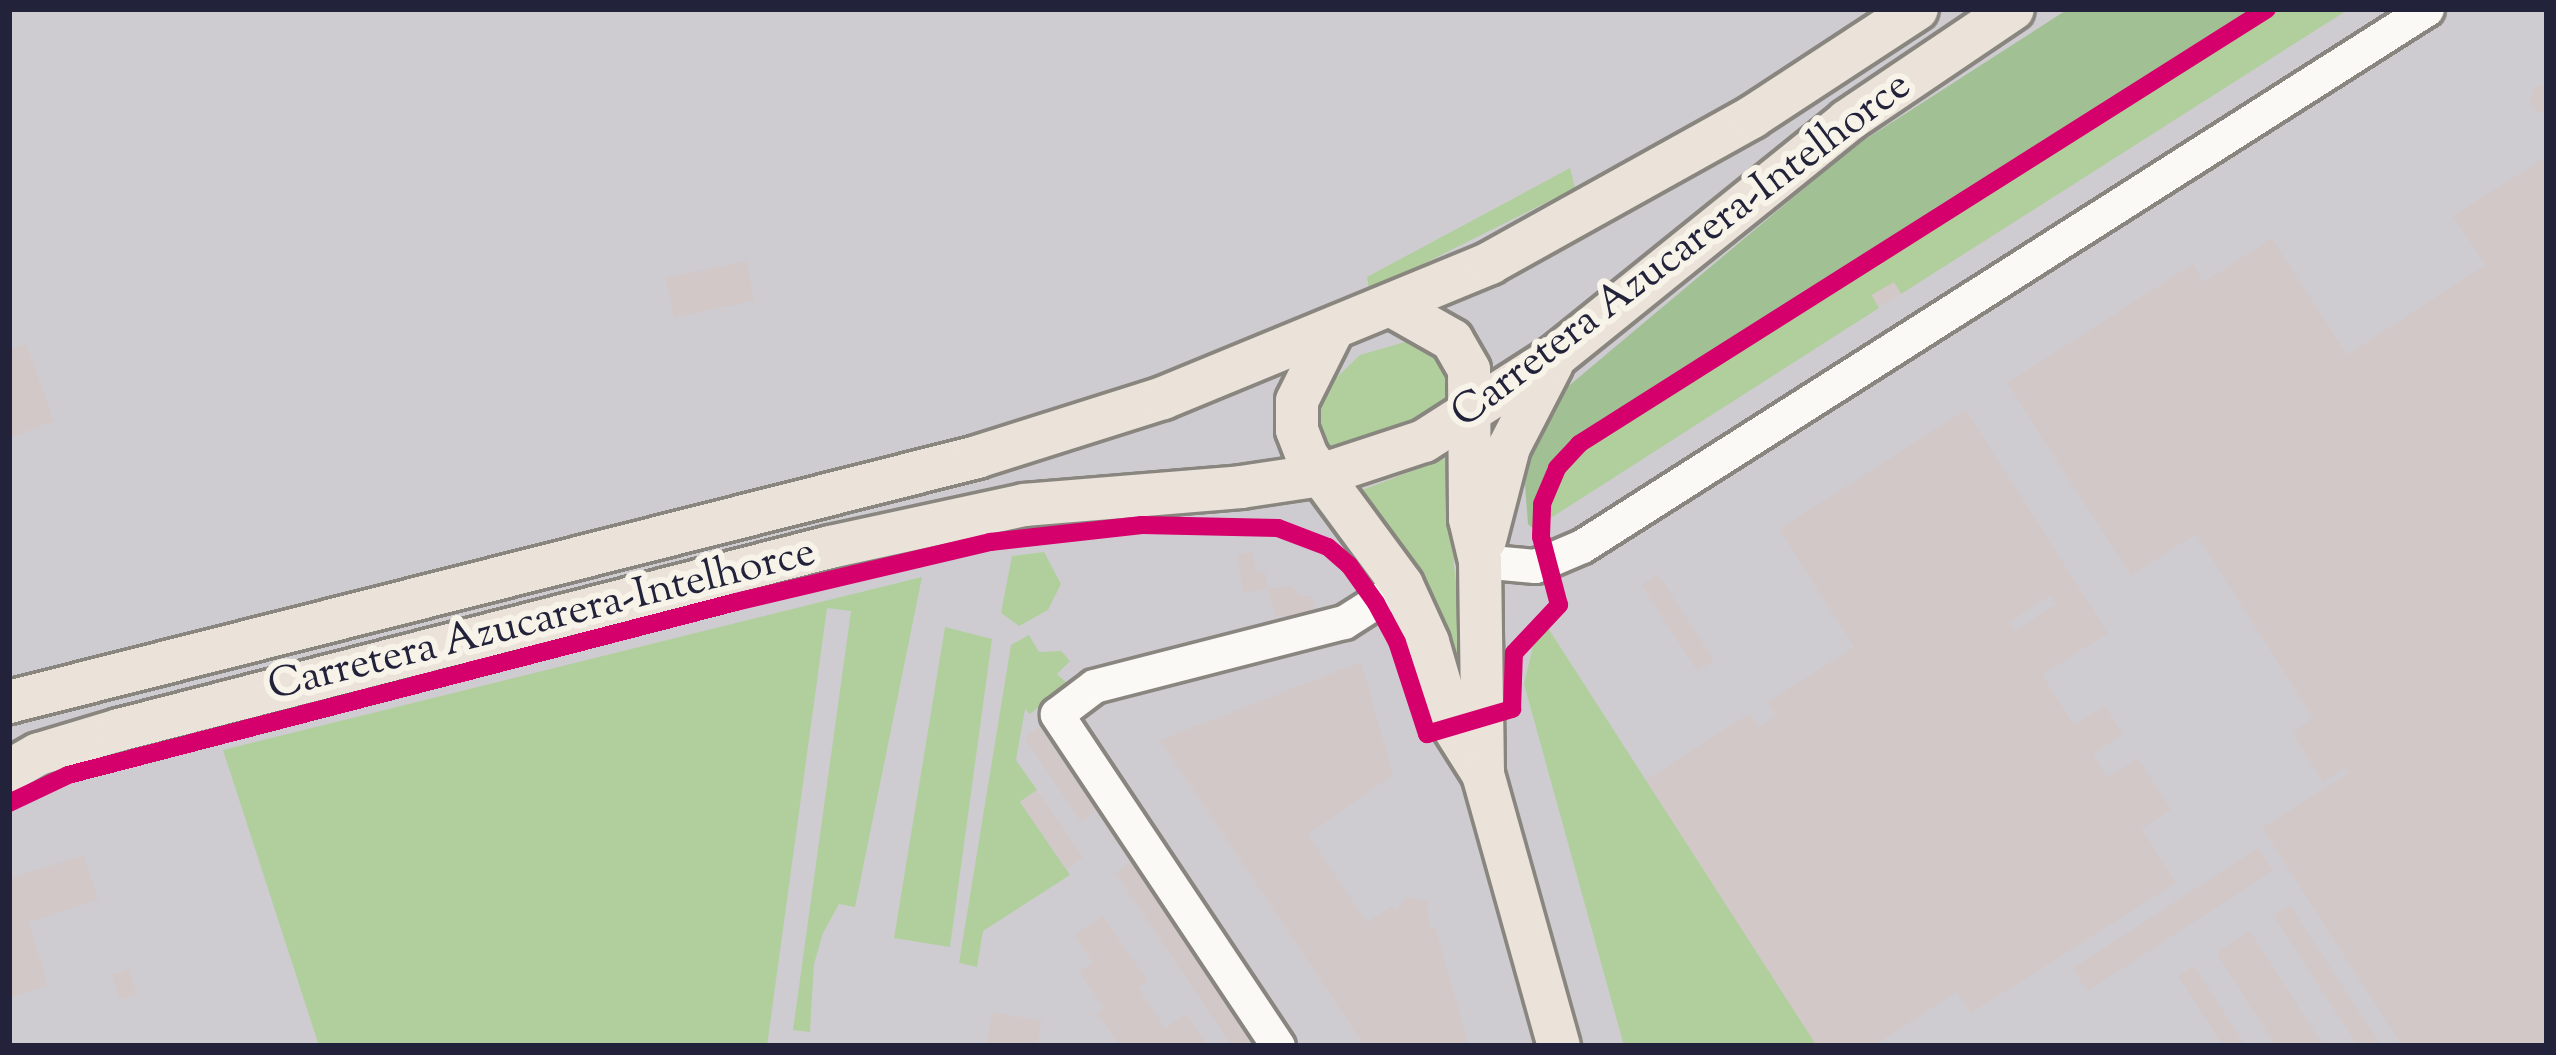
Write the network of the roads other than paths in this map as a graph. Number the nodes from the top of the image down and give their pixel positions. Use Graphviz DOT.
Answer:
graph roads {
  1 [pos="2013,9"];
  2 [pos="2426,9"];
  3 [pos="1912,11"];
  4 [pos="1392,306"];
  5 [pos="1332,331"];
  6 [pos="1556,357"];
  7 [pos="1468,417"];
  8 [pos="1321,475"];
  9 [pos="1241,488"];
  10 [pos="1367,538"];
  11 [pos="1480,561"];
  12 [pos="1402,585"];
  13 [pos="9,702"];
  14 [pos="9,771"];
  15 [pos="1483,774"];
  16 [pos="1278,1046"];
  17 [pos="1558,1046"];
  1 -- 6 [label="main road, Carretera Azucarera-Intelhorce"];
  2 -- 11 [label="street"];
  3 -- 4 [label="main road, Carretera Azucarera-Intelhorce"];
  4 -- 5 [label="main road, Carretera Azucarera-Intelhorce"];
  4 -- 7 [label="main road"];
  5 -- 8 [label="main road"];
  5 -- 13 [label="main road, Carretera Azucarera-Intelhorce"];
  6 -- 7 [label="main road, Carretera Azucarera-Intelhorce"];
  6 -- 11 [label="main road"];
  7 -- 8 [label="main road, Carretera Azucarera-Intelhorce"];
  7 -- 11 [label="main road"];
  8 -- 9 [label="main road, Carretera Azucarera-Intelhorce"];
  8 -- 10 [label="main road"];
  9 -- 10 [label="main road"];
  9 -- 14 [label="main road, Carretera Azucarera-Intelhorce"];
  10 -- 12 [label="main road"];
  11 -- 15 [label="main road"];
  12 -- 15 [label="main road"];
  12 -- 16 [label="street"];
  15 -- 17 [label="main road"];
}
